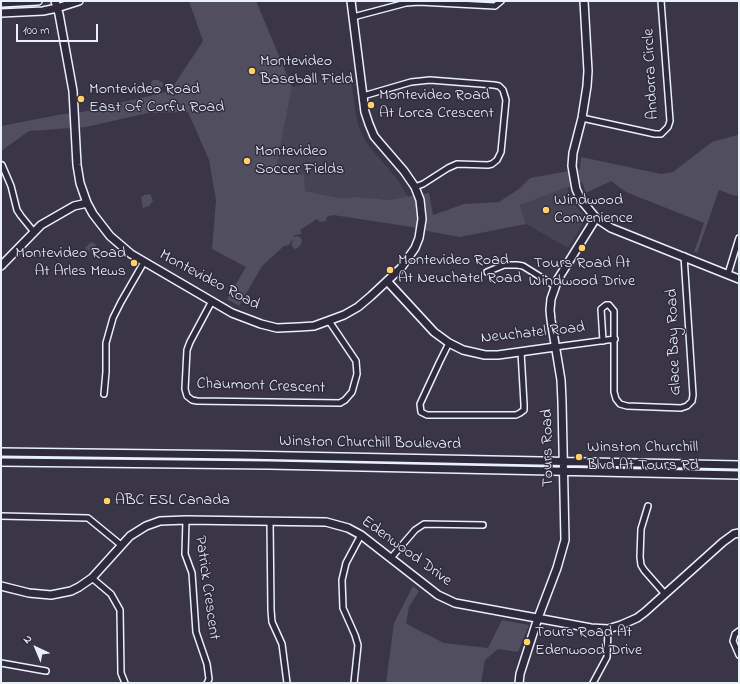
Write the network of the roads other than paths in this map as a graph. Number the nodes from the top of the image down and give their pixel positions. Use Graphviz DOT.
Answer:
graph roads {
  1 [pos="38,1"];
  2 [pos="79,1"];
  3 [pos="351,1"];
  4 [pos="501,1"];
  5 [pos="584,1"];
  6 [pos="661,1"];
  7 [pos="1,3"];
  8 [pos="56,4"];
  9 [pos="1,13"];
  10 [pos="353,17"];
  11 [pos="363,96"];
  12 [pos="582,118"];
  13 [pos="2,165"];
  14 [pos="415,186"];
  15 [pos="87,203"];
  16 [pos="596,218"];
  17 [pos="34,232"];
  18 [pos="739,238"];
  19 [pos="684,256"];
  20 [pos="144,262"];
  21 [pos="1,266"];
  22 [pos="487,272"];
  23 [pos="728,274"];
  24 [pos="739,279"];
  25 [pos="386,281"];
  26 [pos="555,286"];
  27 [pos="212,301"];
  28 [pos="329,321"];
  29 [pos="615,339"];
  30 [pos="603,341"];
  31 [pos="449,343"];
  32 [pos="555,347"];
  33 [pos="521,352"];
  34 [pos="104,394"];
  35 [pos="1,452"];
  36 [pos="564,461"];
  37 [pos="1,462"];
  38 [pos="739,465"];
  39 [pos="564,471"];
  40 [pos="739,474"];
  41 [pos="648,506"];
  42 [pos="1,516"];
  43 [pos="186,520"];
  44 [pos="270,522"];
  45 [pos="483,524"];
  46 [pos="739,533"];
  47 [pos="361,535"];
  48 [pos="121,545"];
  49 [pos="391,558"];
  50 [pos="92,578"];
  51 [pos="1,586"];
  52 [pos="665,594"];
  53 [pos="538,618"];
  54 [pos="608,629"];
  55 [pos="739,631"];
  56 [pos="739,656"];
  57 [pos="1,663"];
  58 [pos="46,671"];
  59 [pos="125,683"];
  60 [pos="207,683"];
  61 [pos="287,683"];
  62 [pos="354,683"];
  63 [pos="518,683"];
  64 [pos="593,683"];
  1 -- 7 [label="street"];
  2 -- 8 [label="street"];
  3 -- 10 [label="street, Montevideo Road"];
  4 -- 10 [label="street"];
  5 -- 12 [label="street"];
  6 -- 12 [label="street, Andorra Circle"];
  8 -- 9 [label="street"];
  8 -- 15 [label="street, Montevideo Road"];
  10 -- 11 [label="street, Montevideo Road"];
  11 -- 14 [label="street, Montevideo Road"];
  11 -- 14 [label="street"];
  12 -- 16 [label="street"];
  13 -- 17 [label="street"];
  14 -- 25 [label="street, Montevideo Road"];
  15 -- 17 [label="street"];
  15 -- 20 [label="street, Montevideo Road"];
  16 -- 19 [label="street"];
  16 -- 26 [label="street, Tours Road"];
  17 -- 21 [label="street"];
  18 -- 23 [label="street"];
  19 -- 23 [label="street"];
  19 -- 29 [label="street, Glace Bay Road"];
  20 -- 27 [label="street, Montevideo Road"];
  20 -- 34 [label="street"];
  22 -- 26 [label="street"];
  23 -- 24 [label="street"];
  25 -- 28 [label="street, Montevideo Road"];
  25 -- 31 [label="street, Neuchatel Road"];
  26 -- 32 [label="street, Tours Road"];
  27 -- 28 [label="street, Montevideo Road"];
  27 -- 28 [label="street, Chaumont Crescent"];
  29 -- 30 [label="street, Neuchatel Road"];
  29 -- 30 [label="street, Glace Bay Road"];
  30 -- 32 [label="street, Neuchatel Road"];
  31 -- 33 [label="street, Neuchatel Road"];
  31 -- 33 [label="street"];
  32 -- 33 [label="street, Neuchatel Road"];
  32 -- 36 [label="street, Tours Road"];
  35 -- 36 [label="street, Winston Churchill Boulevard"];
  36 -- 38 [label="street, Winston Churchill Boulevard"];
  36 -- 39 [label="street, Tours Road"];
  37 -- 39 [label="street, Winston Churchill Boulevard"];
  39 -- 40 [label="street, Winston Churchill Boulevard"];
  39 -- 53 [label="street, Tours Road"];
  41 -- 52 [label="street"];
  42 -- 48 [label="street"];
  43 -- 44 [label="street, Edenwood Drive"];
  43 -- 48 [label="street, Edenwood Drive"];
  43 -- 60 [label="street, Patrick Crescent"];
  44 -- 47 [label="street, Edenwood Drive"];
  44 -- 61 [label="street"];
  45 -- 49 [label="street"];
  46 -- 52 [label="street, Edenwood Drive"];
  47 -- 49 [label="street, Edenwood Drive"];
  47 -- 62 [label="street"];
  48 -- 50 [label="street, Edenwood Drive"];
  49 -- 53 [label="street, Edenwood Drive"];
  50 -- 51 [label="street, Edenwood Drive"];
  50 -- 59 [label="street"];
  52 -- 54 [label="street, Edenwood Drive"];
  53 -- 54 [label="street, Edenwood Drive"];
  53 -- 63 [label="street, Tours Road"];
  54 -- 64 [label="street"];
  55 -- 56 [label="street"];
  57 -- 58 [label="street"];
}
